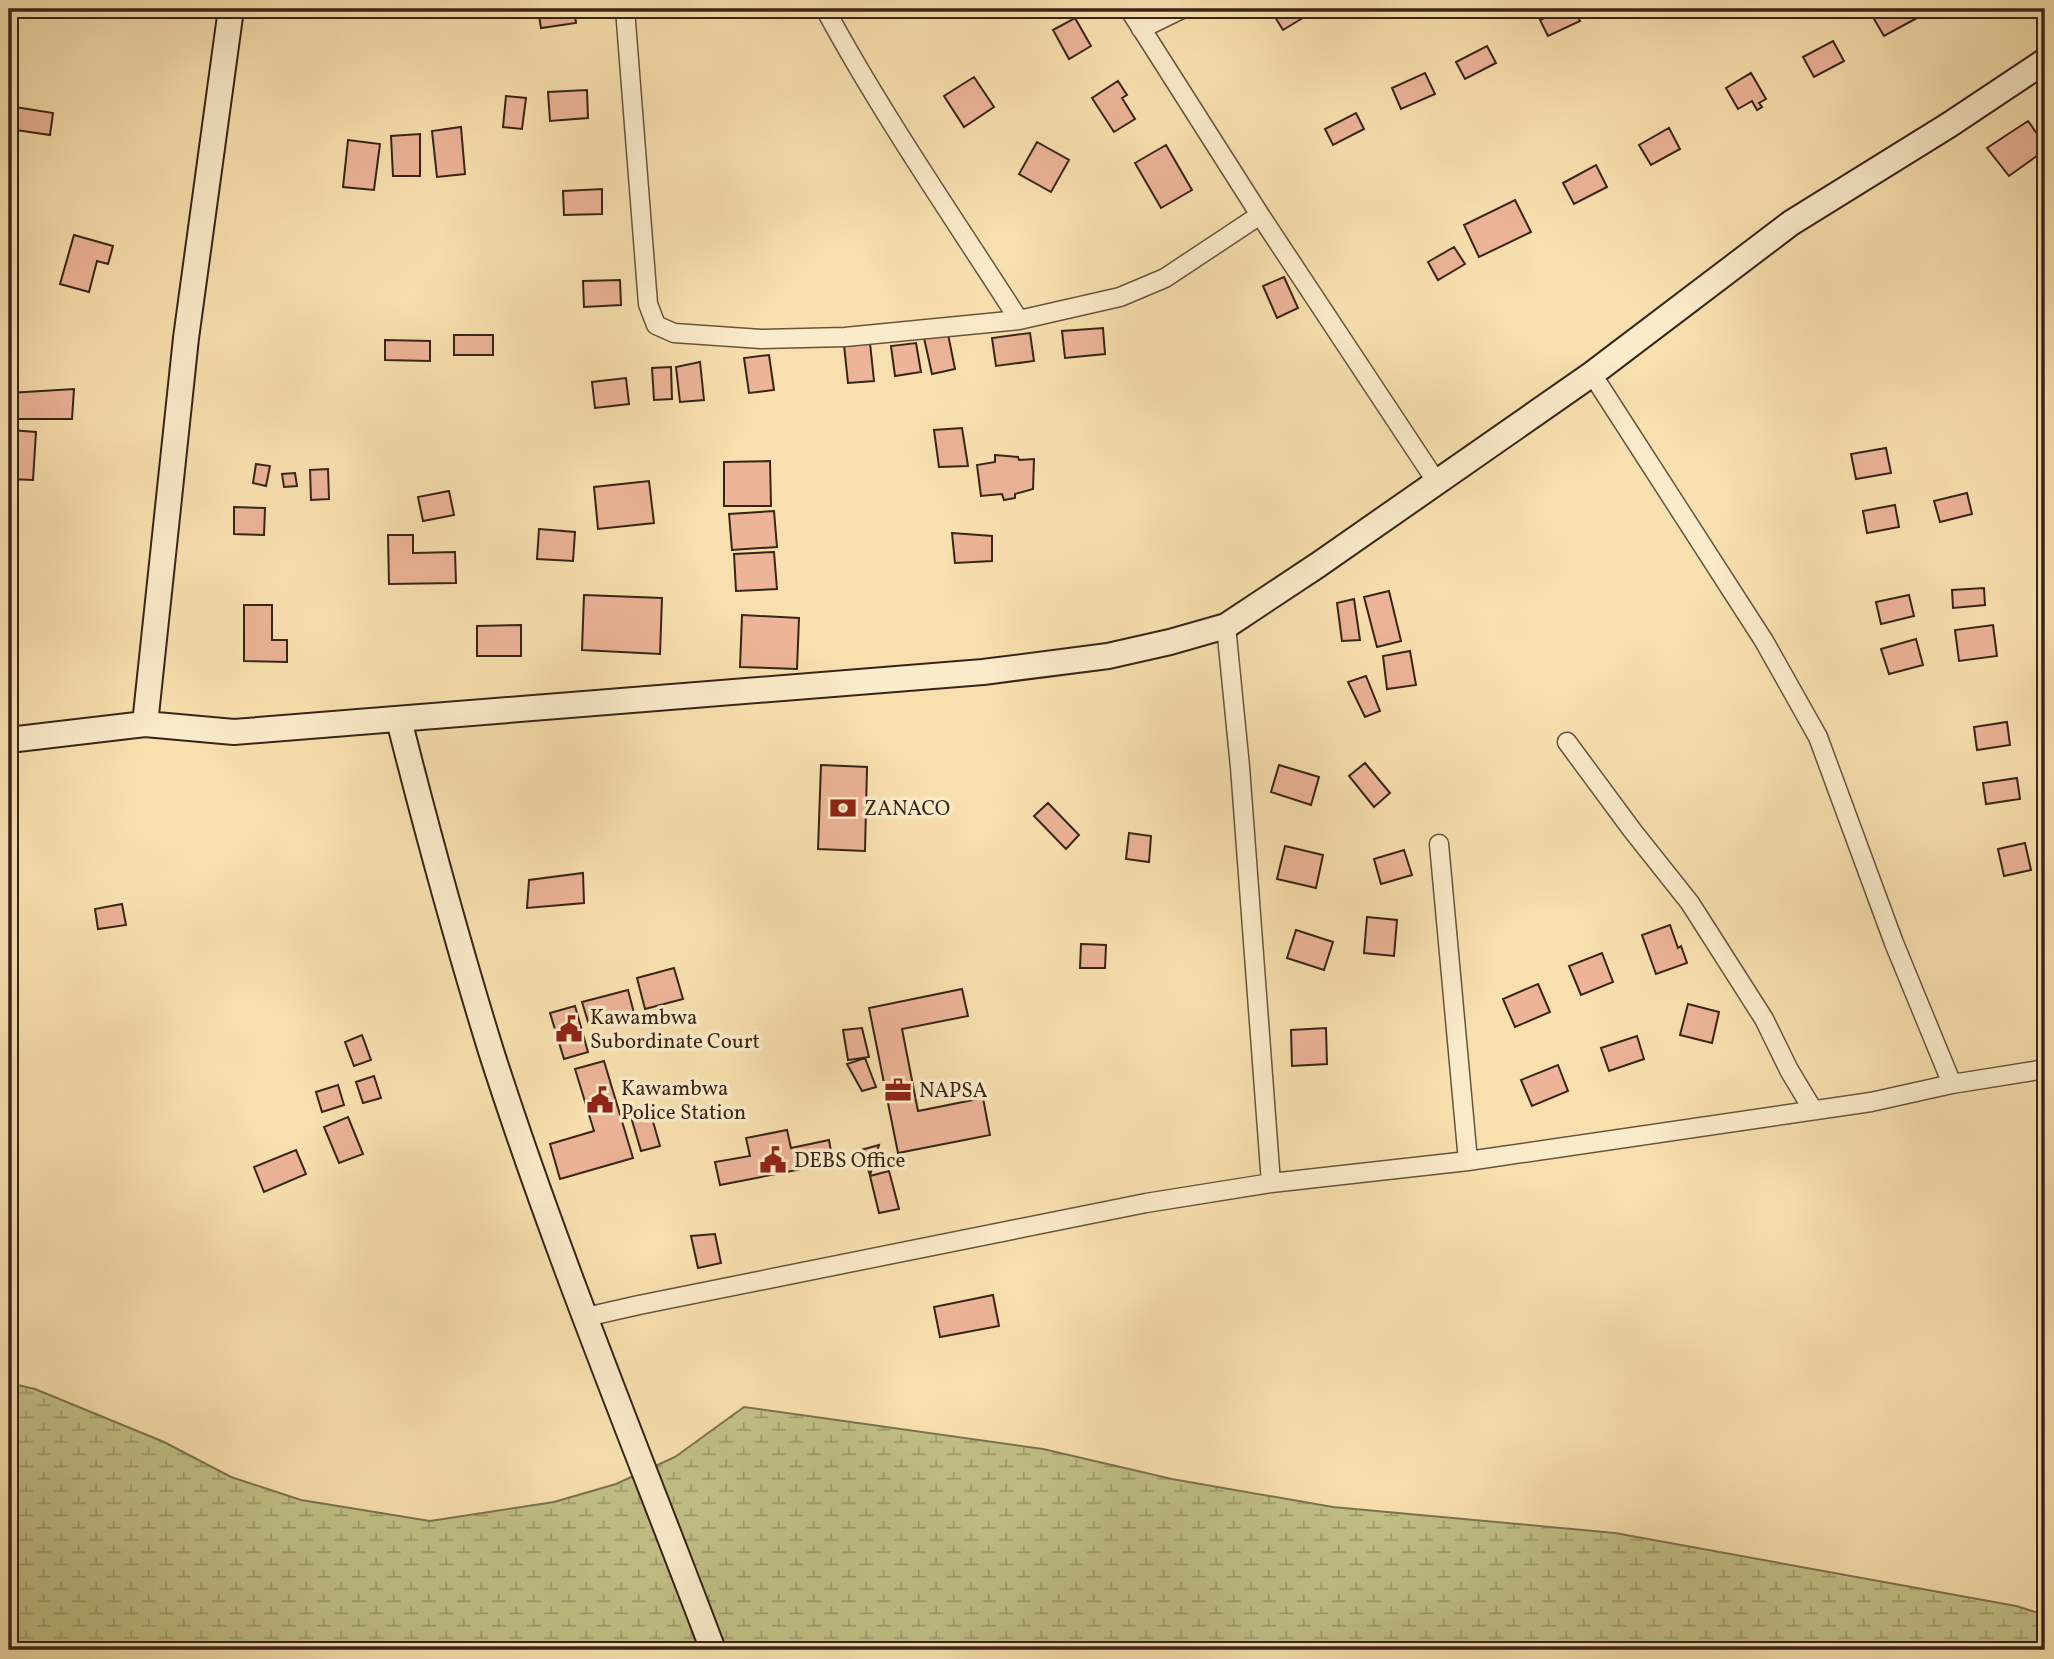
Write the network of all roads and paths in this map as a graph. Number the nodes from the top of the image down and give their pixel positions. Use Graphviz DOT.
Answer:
graph roads {
  1 [pos="231,9"];
  2 [pos="625,9"];
  3 [pos="825,9"];
  4 [pos="1129,9"];
  5 [pos="1182,9"];
  6 [pos="1141,29"];
  7 [pos="2045,61"];
  8 [pos="1260,215"];
  9 [pos="1019,320"];
  10 [pos="1592,374"];
  11 [pos="1436,481"];
  12 [pos="1226,626"];
  13 [pos="399,720"];
  14 [pos="145,724"];
  15 [pos="9,740"];
  16 [pos="1567,742"];
  17 [pos="1439,844"];
  18 [pos="2045,1069"];
  19 [pos="1952,1084"];
  20 [pos="1813,1110"];
  21 [pos="1468,1161"];
  22 [pos="1271,1183"];
  23 [pos="586,1317"];
  24 [pos="713,1650"];
  1 -- 14 [label="main road"];
  2 -- 9 [label="street"];
  3 -- 9 [label="street"];
  4 -- 6 [label="street"];
  5 -- 6 [label="street"];
  6 -- 8 [label="street"];
  7 -- 10 [label="main road"];
  8 -- 9 [label="street"];
  8 -- 11 [label="street"];
  10 -- 11 [label="main road"];
  10 -- 19 [label="street"];
  11 -- 12 [label="main road"];
  12 -- 13 [label="main road"];
  12 -- 22 [label="street"];
  13 -- 14 [label="main road"];
  13 -- 23 [label="main road"];
  14 -- 15 [label="main road"];
  16 -- 20 [label="street"];
  17 -- 21 [label="street"];
  18 -- 19 [label="street"];
  19 -- 20 [label="street"];
  20 -- 21 [label="street"];
  21 -- 22 [label="street"];
  22 -- 23 [label="street"];
  23 -- 24 [label="main road"];
}
